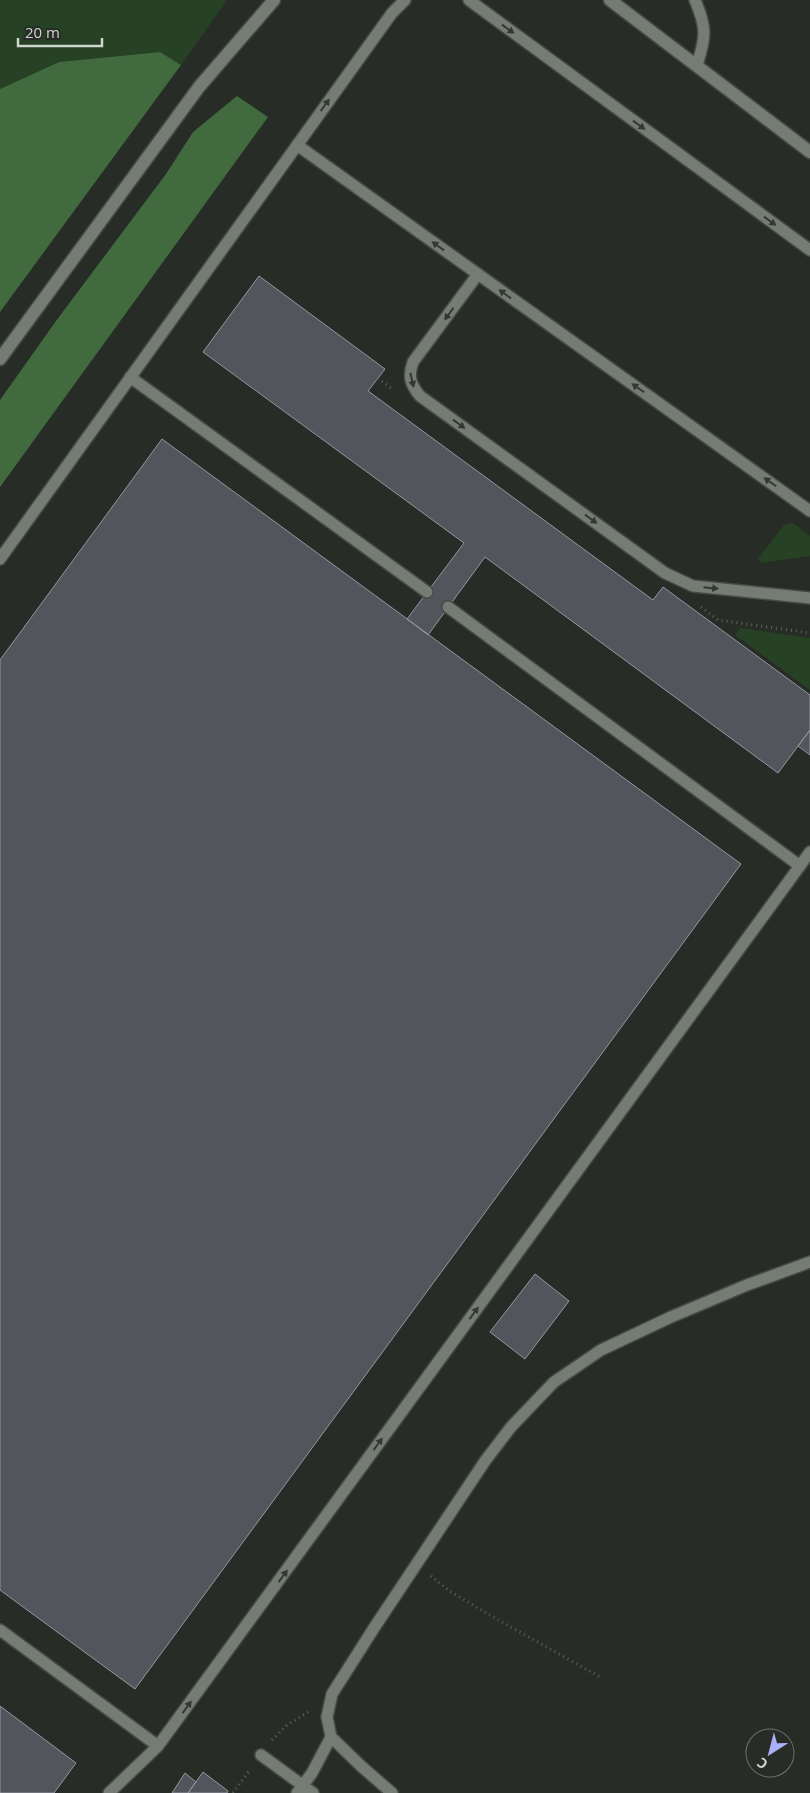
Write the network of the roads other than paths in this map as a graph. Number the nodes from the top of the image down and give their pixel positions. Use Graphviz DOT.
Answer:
graph roads {
  1 [pos="274,0"];
  2 [pos="405,0"];
  3 [pos="469,0"];
  4 [pos="610,0"];
  5 [pos="694,0"];
  6 [pos="697,66"];
  7 [pos="297,145"];
  8 [pos="810,152"];
  9 [pos="810,250"];
  10 [pos="478,274"];
  11 [pos="0,359"];
  12 [pos="130,377"];
  13 [pos="810,511"];
  14 [pos="0,559"];
  15 [pos="427,592"];
  16 [pos="810,598"];
  17 [pos="448,607"];
  18 [pos="810,852"];
  19 [pos="800,866"];
  20 [pos="810,1262"];
  21 [pos="0,1630"];
  22 [pos="331,1737"];
  23 [pos="158,1746"];
  24 [pos="261,1755"];
  25 [pos="300,1789"];
  26 [pos="109,1793"];
  27 [pos="313,1793"];
  28 [pos="392,1793"];
  1 -- 11 [label="street"];
  7 -- 2 [label="lane, one-way"];
  3 -- 9 [label="lane, one-way"];
  4 -- 6 [label="street"];
  5 -- 6 [label="lane"];
  6 -- 8 [label="street"];
  10 -- 7 [label="lane, one-way"];
  7 -- 12 [label="lane"];
  13 -- 10 [label="lane, one-way"];
  10 -- 16 [label="lane, one-way"];
  12 -- 14 [label="lane"];
  12 -- 15 [label="lane"];
  17 -- 19 [label="lane"];
  18 -- 19 [label="lane"];
  23 -- 19 [label="lane, one-way"];
  20 -- 22 [label="lane"];
  21 -- 23 [label="lane"];
  22 -- 25 [label="lane"];
  22 -- 28 [label="lane"];
  23 -- 26 [label="lane"];
  24 -- 25 [label="lane"];
  25 -- 27 [label="lane"];
}
